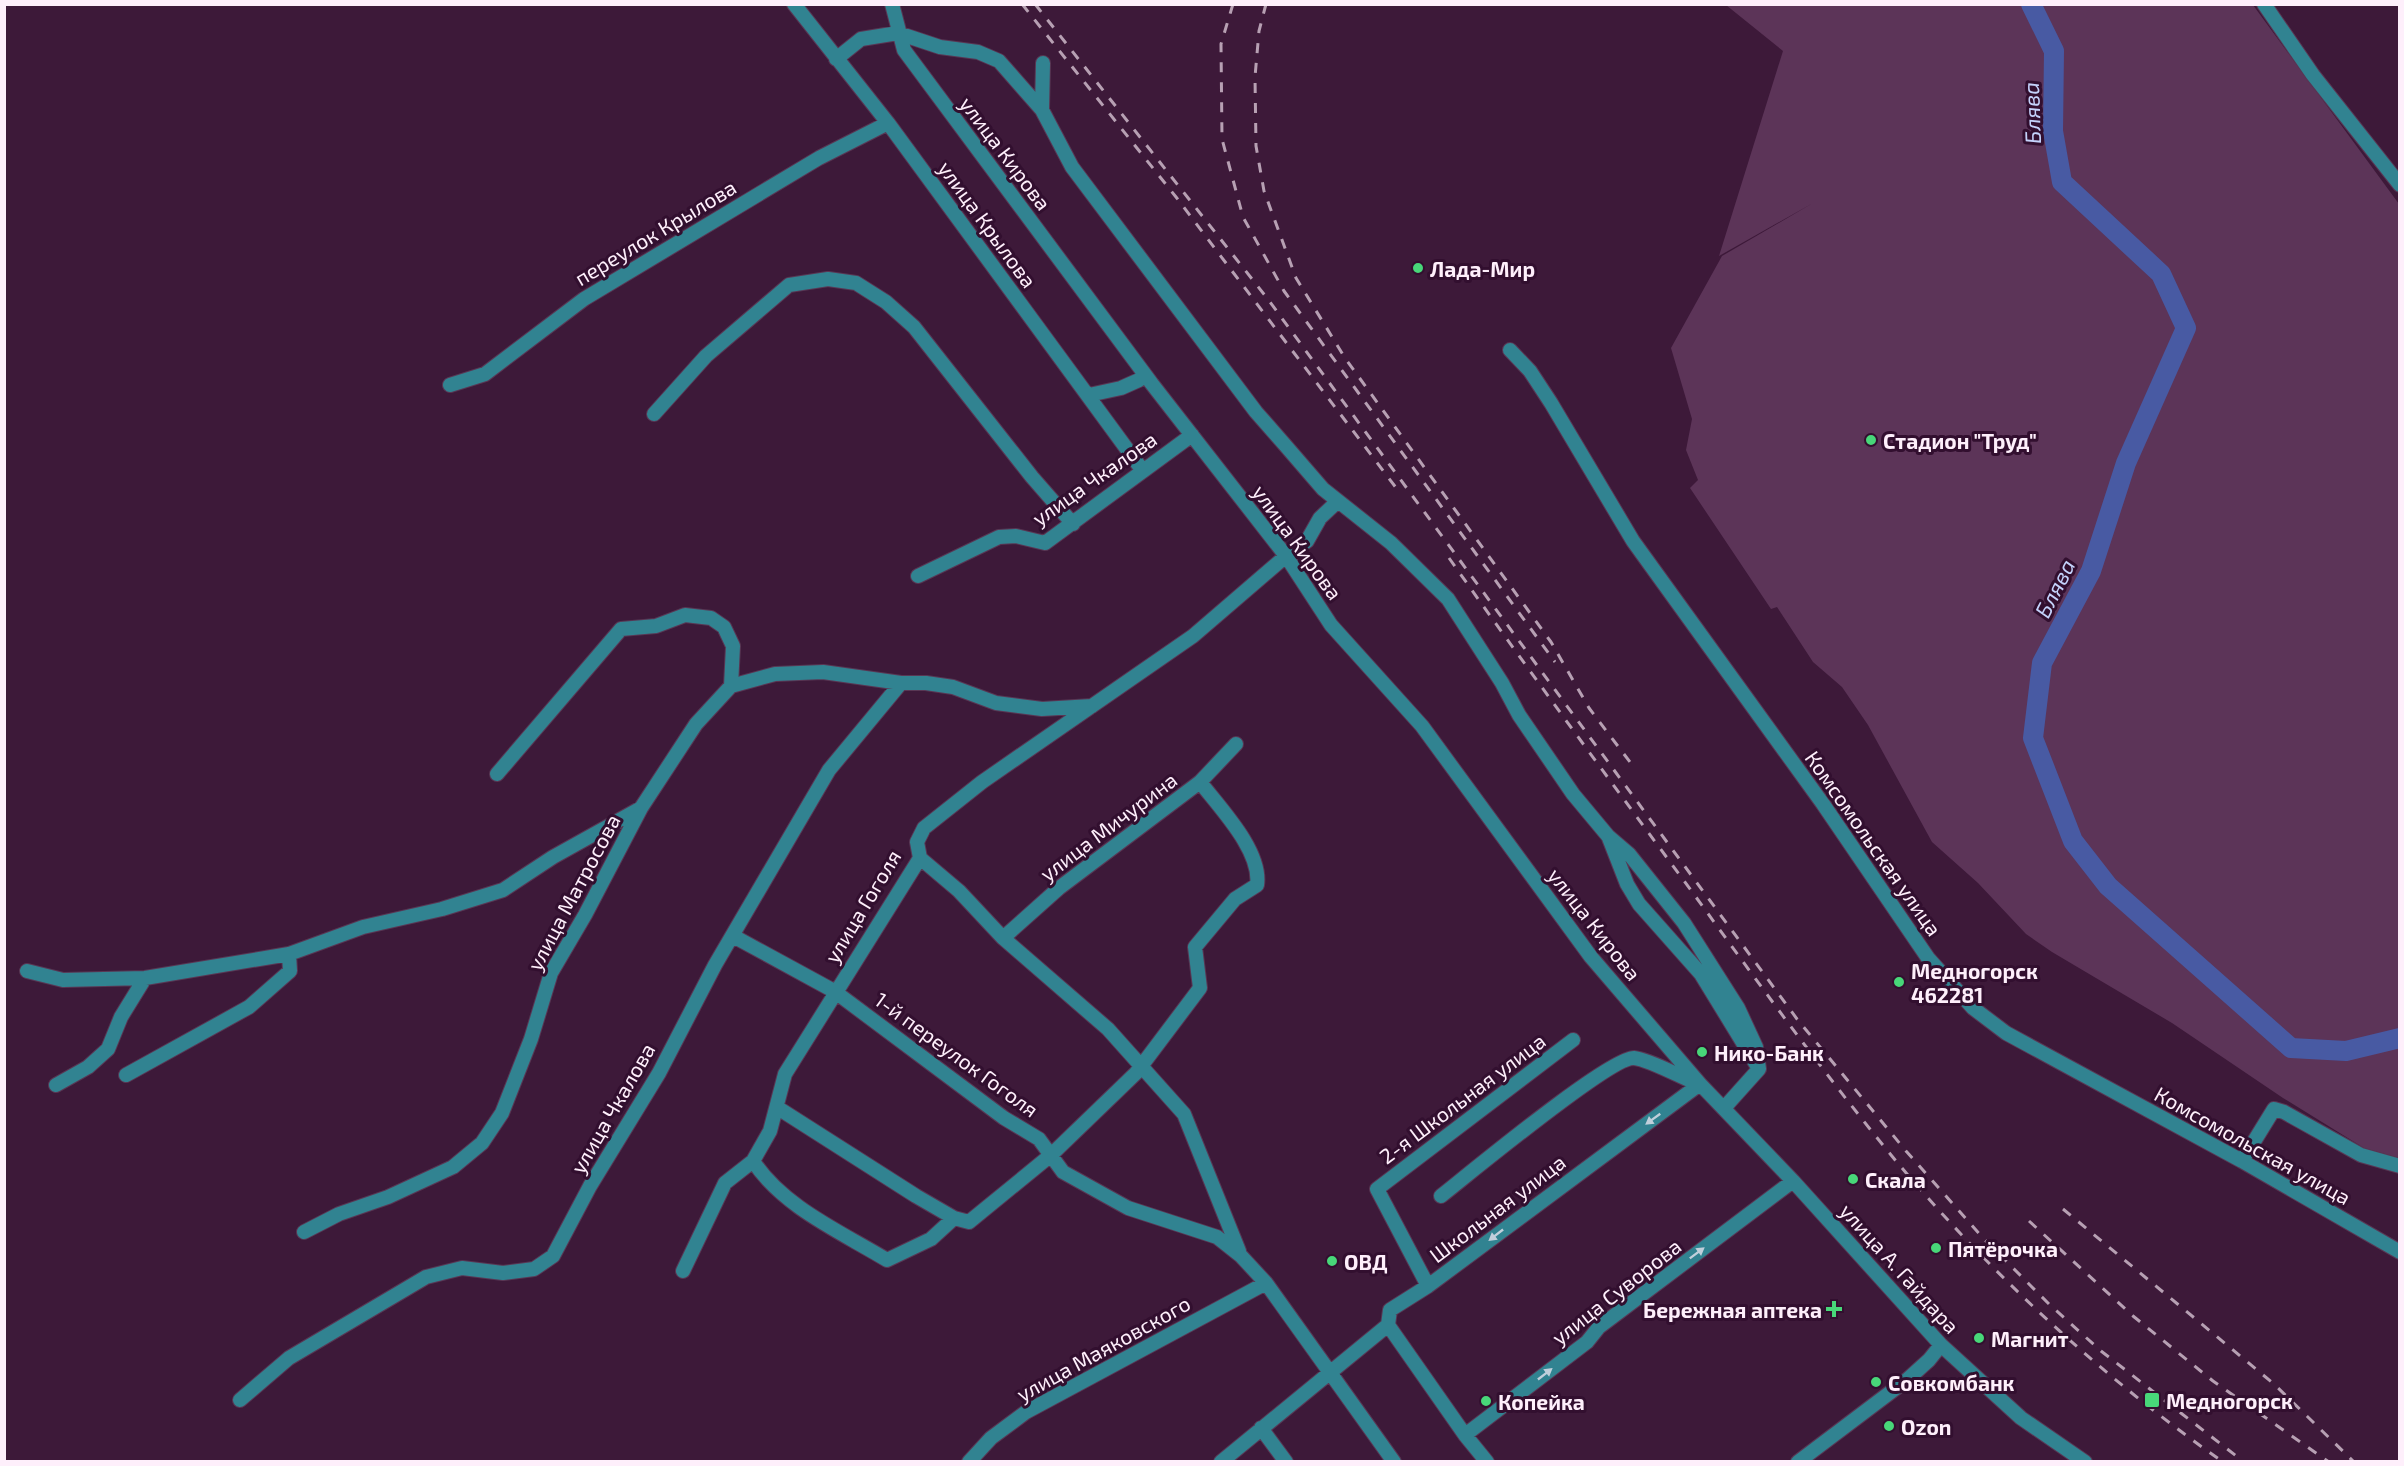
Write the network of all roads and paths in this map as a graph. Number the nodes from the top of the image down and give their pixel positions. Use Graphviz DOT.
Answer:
graph roads {
  1 [pos="794,4"];
  2 [pos="892,4"];
  3 [pos="2264,4"];
  4 [pos="898,33"];
  5 [pos="836,59"];
  6 [pos="1043,63"];
  7 [pos="1042,110"];
  8 [pos="888,123"];
  9 [pos="2400,185"];
  10 [pos="1510,350"];
  11 [pos="1139,380"];
  12 [pos="450,385"];
  13 [pos="1089,395"];
  14 [pos="654,414"];
  15 [pos="1192,435"];
  16 [pos="1143,471"];
  17 [pos="1338,501"];
  18 [pos="1073,524"];
  19 [pos="1286,556"];
  20 [pos="918,576"];
  21 [pos="901,683"];
  22 [pos="731,686"];
  23 [pos="1092,706"];
  24 [pos="1236,744"];
  25 [pos="497,774"];
  26 [pos="1200,782"];
  27 [pos="641,808"];
  28 [pos="1608,836"];
  29 [pos="920,858"];
  30 [pos="733,936"];
  31 [pos="1003,938"];
  32 [pos="288,954"];
  33 [pos="27,971"];
  34 [pos="145,978"];
  35 [pos="834,992"];
  36 [pos="1573,1040"];
  37 [pos="1144,1067"];
  38 [pos="1759,1069"];
  39 [pos="126,1076"];
  40 [pos="1700,1084"];
  41 [pos="56,1086"];
  42 [pos="778,1108"];
  43 [pos="1725,1108"];
  44 [pos="1050,1155"];
  45 [pos="753,1161"];
  46 [pos="2242,1161"];
  47 [pos="2400,1166"];
  48 [pos="1793,1181"];
  49 [pos="1441,1196"];
  50 [pos="954,1218"];
  51 [pos="304,1232"];
  52 [pos="2400,1252"];
  53 [pos="1241,1256"];
  54 [pos="683,1271"];
  55 [pos="1266,1282"];
  56 [pos="1428,1286"];
  57 [pos="1388,1325"];
  58 [pos="1941,1345"];
  59 [pos="1330,1371"];
  60 [pos="240,1400"];
  61 [pos="1261,1428"];
  62 [pos="1465,1435"];
  63 [pos="2077,1459"];
  64 [pos="969,1461"];
  65 [pos="1221,1461"];
  66 [pos="1286,1461"];
  67 [pos="1394,1461"];
  68 [pos="1487,1461"];
  69 [pos="1798,1461"];
  1 -- 5 [label="street, улица Крылова"];
  2 -- 4 [label="street, улица Кирова"];
  3 -- 9 [label="street"];
  4 -- 5 [label="street"];
  4 -- 7 [label="street"];
  4 -- 15 [label="street, улица Кирова"];
  5 -- 8 [label="street, улица Крылова"];
  6 -- 7 [label="street"];
  7 -- 17 [label="street"];
  8 -- 12 [label="street, переулок Крылова"];
  8 -- 13 [label="street, улица Крылова"];
  10 -- 46 [label="street, Комсомольская улица"];
  11 -- 13 [label="street"];
  13 -- 16 [label="street, улица Крылова"];
  14 -- 18 [label="street"];
  15 -- 16 [label="street, улица Чкалова"];
  15 -- 19 [label="street, улица Кирова"];
  16 -- 18 [label="street, улица Чкалова"];
  17 -- 19 [label="street, улица Гоголя"];
  17 -- 28 [label="street"];
  18 -- 20 [label="street, улица Чкалова"];
  19 -- 23 [label="street, улица Гоголя"];
  19 -- 40 [label="street, улица Кирова"];
  21 -- 22 [label="street"];
  21 -- 23 [label="street"];
  21 -- 30 [label="street, улица Чкалова"];
  22 -- 25 [label="street"];
  22 -- 27 [label="street, улица Матросова"];
  23 -- 29 [label="street, улица Гоголя"];
  24 -- 26 [label="street, улица Мичурина"];
  26 -- 31 [label="street, улица Мичурина"];
  26 -- 37 [label="street"];
  27 -- 32 [label="street, улица Матросова"];
  27 -- 51 [label="street, улица Матросова"];
  28 -- 38 [label="street"];
  28 -- 38 [label="street"];
  29 -- 31 [label="street"];
  29 -- 35 [label="street, улица Гоголя"];
  30 -- 35 [label="street, 1-й переулок Гоголя"];
  30 -- 60 [label="street, улица Чкалова"];
  31 -- 37 [label="street"];
  32 -- 34 [label="street, улица Матросова"];
  32 -- 39 [label="street"];
  33 -- 34 [label="street, улица Матросова"];
  34 -- 41 [label="street"];
  35 -- 42 [label="street, улица Гоголя"];
  35 -- 44 [label="street, 1-й переулок Гоголя"];
  36 -- 56 [label="street, 2-я Школьная улица"];
  37 -- 44 [label="street"];
  37 -- 53 [label="street"];
  38 -- 43 [label="street"];
  40 -- 43 [label="street, улица А. Гайдара"];
  40 -- 49 [label="street"];
  40 -- 56 [label="street, Школьная улица, one-way"];
  42 -- 45 [label="street, улица Гоголя"];
  42 -- 50 [label="street"];
  43 -- 48 [label="street, улица А. Гайдара"];
  44 -- 50 [label="street"];
  44 -- 53 [label="street, 1-й переулок Гоголя"];
  45 -- 50 [label="street"];
  45 -- 54 [label="street, улица Гоголя"];
  46 -- 47 [label="street"];
  46 -- 52 [label="street, Комсомольская улица"];
  48 -- 58 [label="street, улица А. Гайдара"];
  62 -- 48 [label="street, улица Суворова, one-way"];
  53 -- 55 [label="street"];
  55 -- 59 [label="street"];
  55 -- 64 [label="street, улица Маяковского"];
  56 -- 57 [label="street, Школьная улица"];
  57 -- 59 [label="street, Школьная улица"];
  57 -- 62 [label="street"];
  58 -- 63 [label="street, улица А. Гайдара"];
  58 -- 69 [label="street"];
  59 -- 61 [label="street, Школьная улица"];
  59 -- 67 [label="street"];
  61 -- 65 [label="street, Школьная улица"];
  61 -- 66 [label="street"];
  62 -- 68 [label="street"];
}
